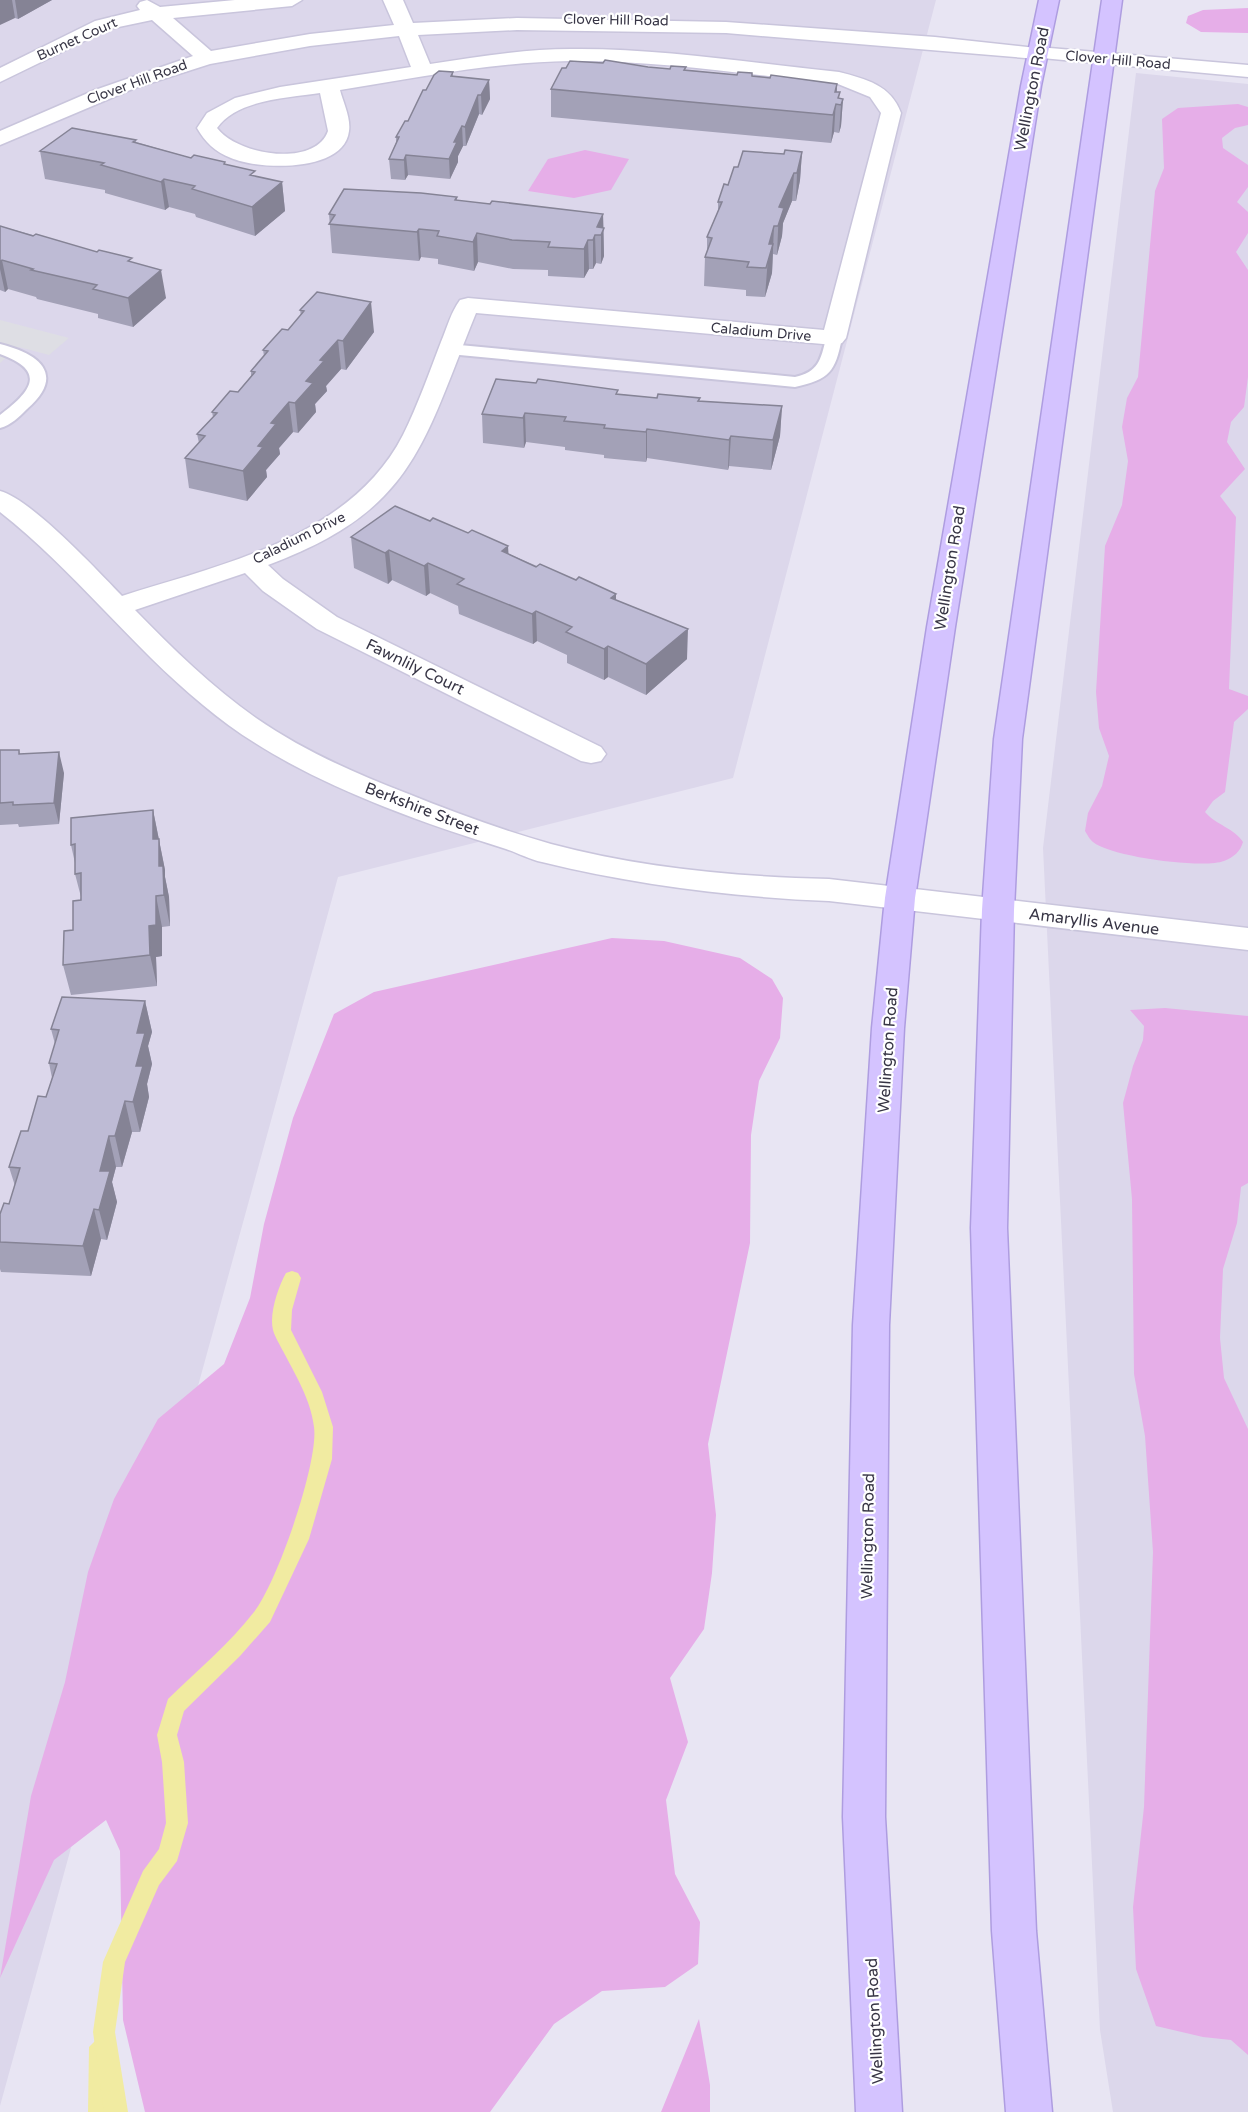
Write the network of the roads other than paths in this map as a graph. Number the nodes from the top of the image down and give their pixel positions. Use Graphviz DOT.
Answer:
graph roads {
  1 [pos="140,0"];
  2 [pos="292,0"];
  3 [pos="393,0"];
  4 [pos="1049,0"];
  5 [pos="1112,0"];
  6 [pos="157,13"];
  7 [pos="405,25"];
  8 [pos="1038,53"];
  9 [pos="207,58"];
  10 [pos="1104,59"];
  11 [pos="423,71"];
  12 [pos="1248,71"];
  13 [pos="0,76"];
  14 [pos="328,86"];
  15 [pos="0,139"];
  16 [pos="834,338"];
  17 [pos="0,349"];
  18 [pos="449,349"];
  19 [pos="0,423"];
  20 [pos="0,499"];
  21 [pos="250,563"];
  22 [pos="116,607"];
  23 [pos="591,754"];
  24 [pos="900,898"];
  25 [pos="940,903"];
  26 [pos="998,910"];
  27 [pos="1248,939"];
  28 [pos="879,2112"];
  29 [pos="1029,2112"];
  1 -- 6 [label="street"];
  2 -- 6 [label="street, Burnet Court"];
  3 -- 7 [label="street"];
  4 -- 8 [label="main road, Wellington Road"];
  5 -- 10 [label="main road"];
  6 -- 9 [label="street"];
  6 -- 13 [label="street, Burnet Court"];
  7 -- 8 [label="street, Clover Hill Road"];
  7 -- 9 [label="street, Clover Hill Road"];
  7 -- 11 [label="street"];
  8 -- 10 [label="street, Clover Hill Road"];
  8 -- 24 [label="main road, Wellington Road"];
  9 -- 15 [label="street, Clover Hill Road"];
  10 -- 12 [label="street, Clover Hill Road"];
  10 -- 26 [label="main road"];
  11 -- 14 [label="street, Caladium Drive"];
  11 -- 16 [label="street, Caladium Drive"];
  14 -- 14 [label="street, Caladium Drive"];
  16 -- 18 [label="lane"];
  16 -- 18 [label="street, Caladium Drive"];
  17 -- 19 [label="lane"];
  18 -- 21 [label="street, Caladium Drive"];
  20 -- 22 [label="street, Berkshire Street"];
  21 -- 22 [label="street, Caladium Drive"];
  21 -- 23 [label="street, Fawnlily Court"];
  22 -- 24 [label="street, Berkshire Street"];
  24 -- 25 [label="street, Berkshire Street"];
  24 -- 28 [label="main road, Wellington Road"];
  25 -- 26 [label="street, Amaryllis Avenue"];
  26 -- 27 [label="street, Amaryllis Avenue"];
  26 -- 29 [label="main road"];
}
